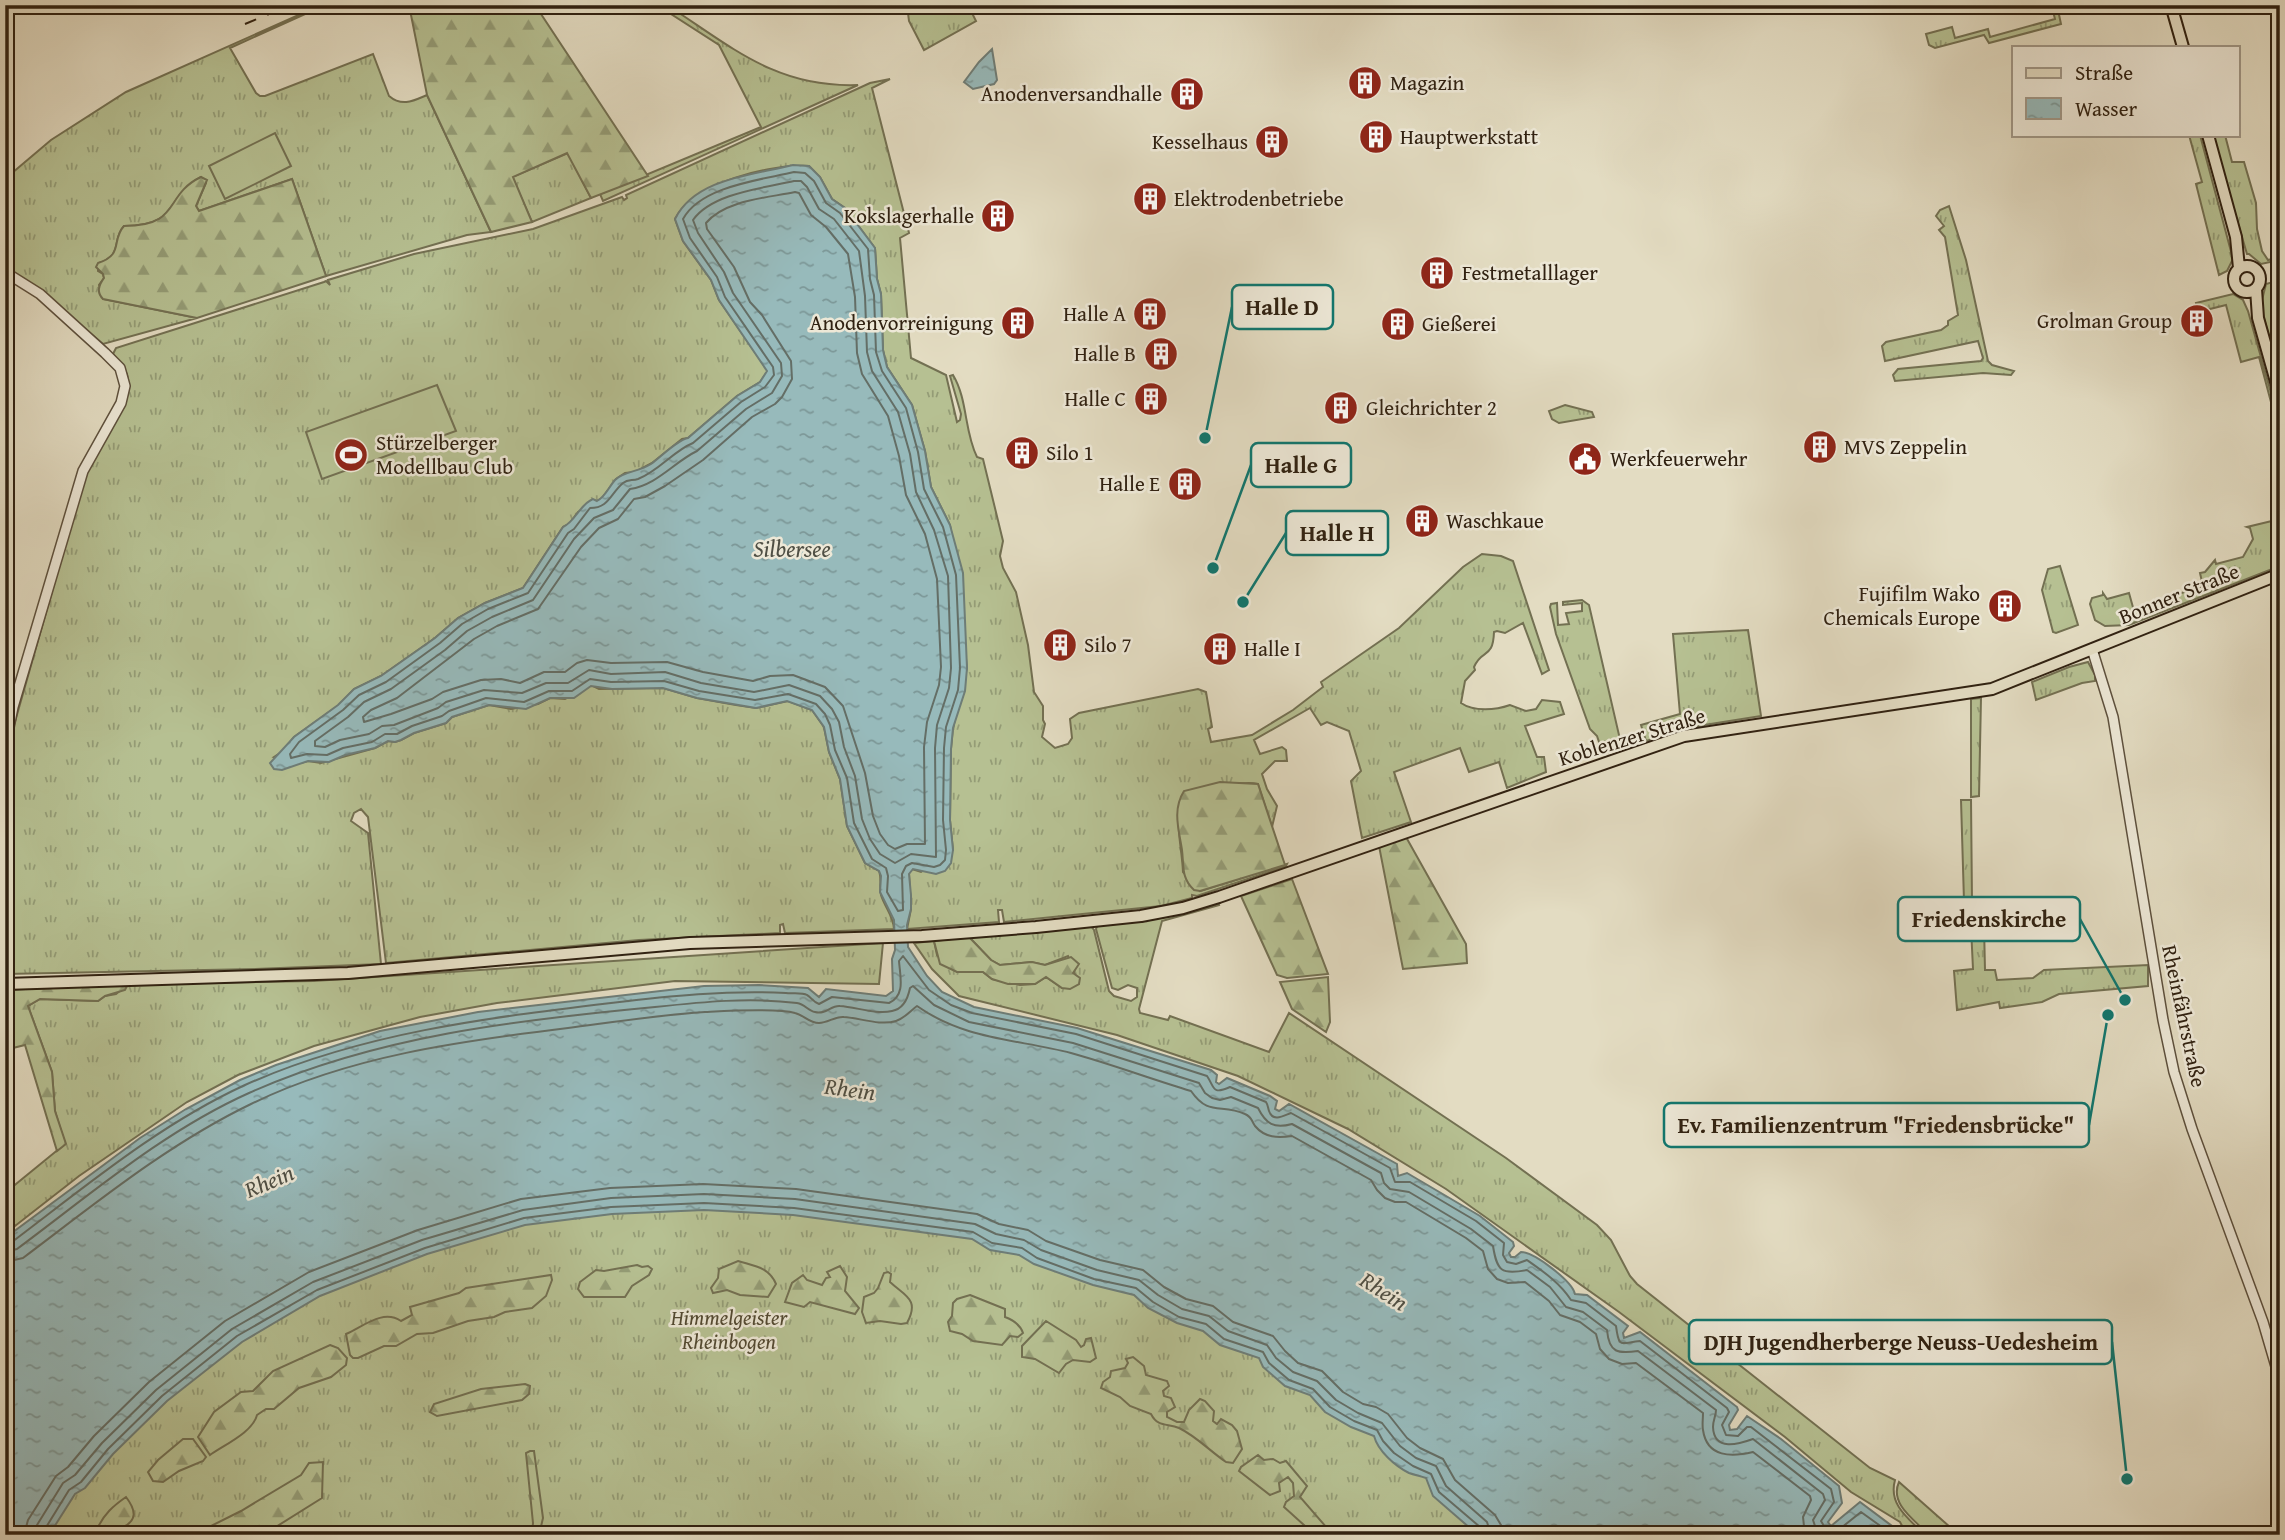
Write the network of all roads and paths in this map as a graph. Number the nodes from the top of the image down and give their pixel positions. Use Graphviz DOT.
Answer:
graph roads {
  1 [pos="2171,5"];
  2 [pos="2183,46"];
  3 [pos="2208,136"];
  4 [pos="2244,267"];
  5 [pos="5,272"];
  6 [pos="2251,291"];
  7 [pos="2280,396"];
  8 [pos="2280,574"];
  9 [pos="2092,649"];
  10 [pos="5,747"];
  11 [pos="5,984"];
  12 [pos="2280,1380"];
  1 -- 2 [label="main road"];
  3 -- 4 [label="main road"];
  4 -- 6 [label="main road"];
  4 -- 6 [label="main road"];
  5 -- 10 [label="street"];
  6 -- 7 [label="main road"];
  8 -- 9 [label="main road, Bonner Straße"];
  9 -- 11 [label="main road, Koblenzer Straße"];
  9 -- 12 [label="street, Rheinfährstraße"];
}
